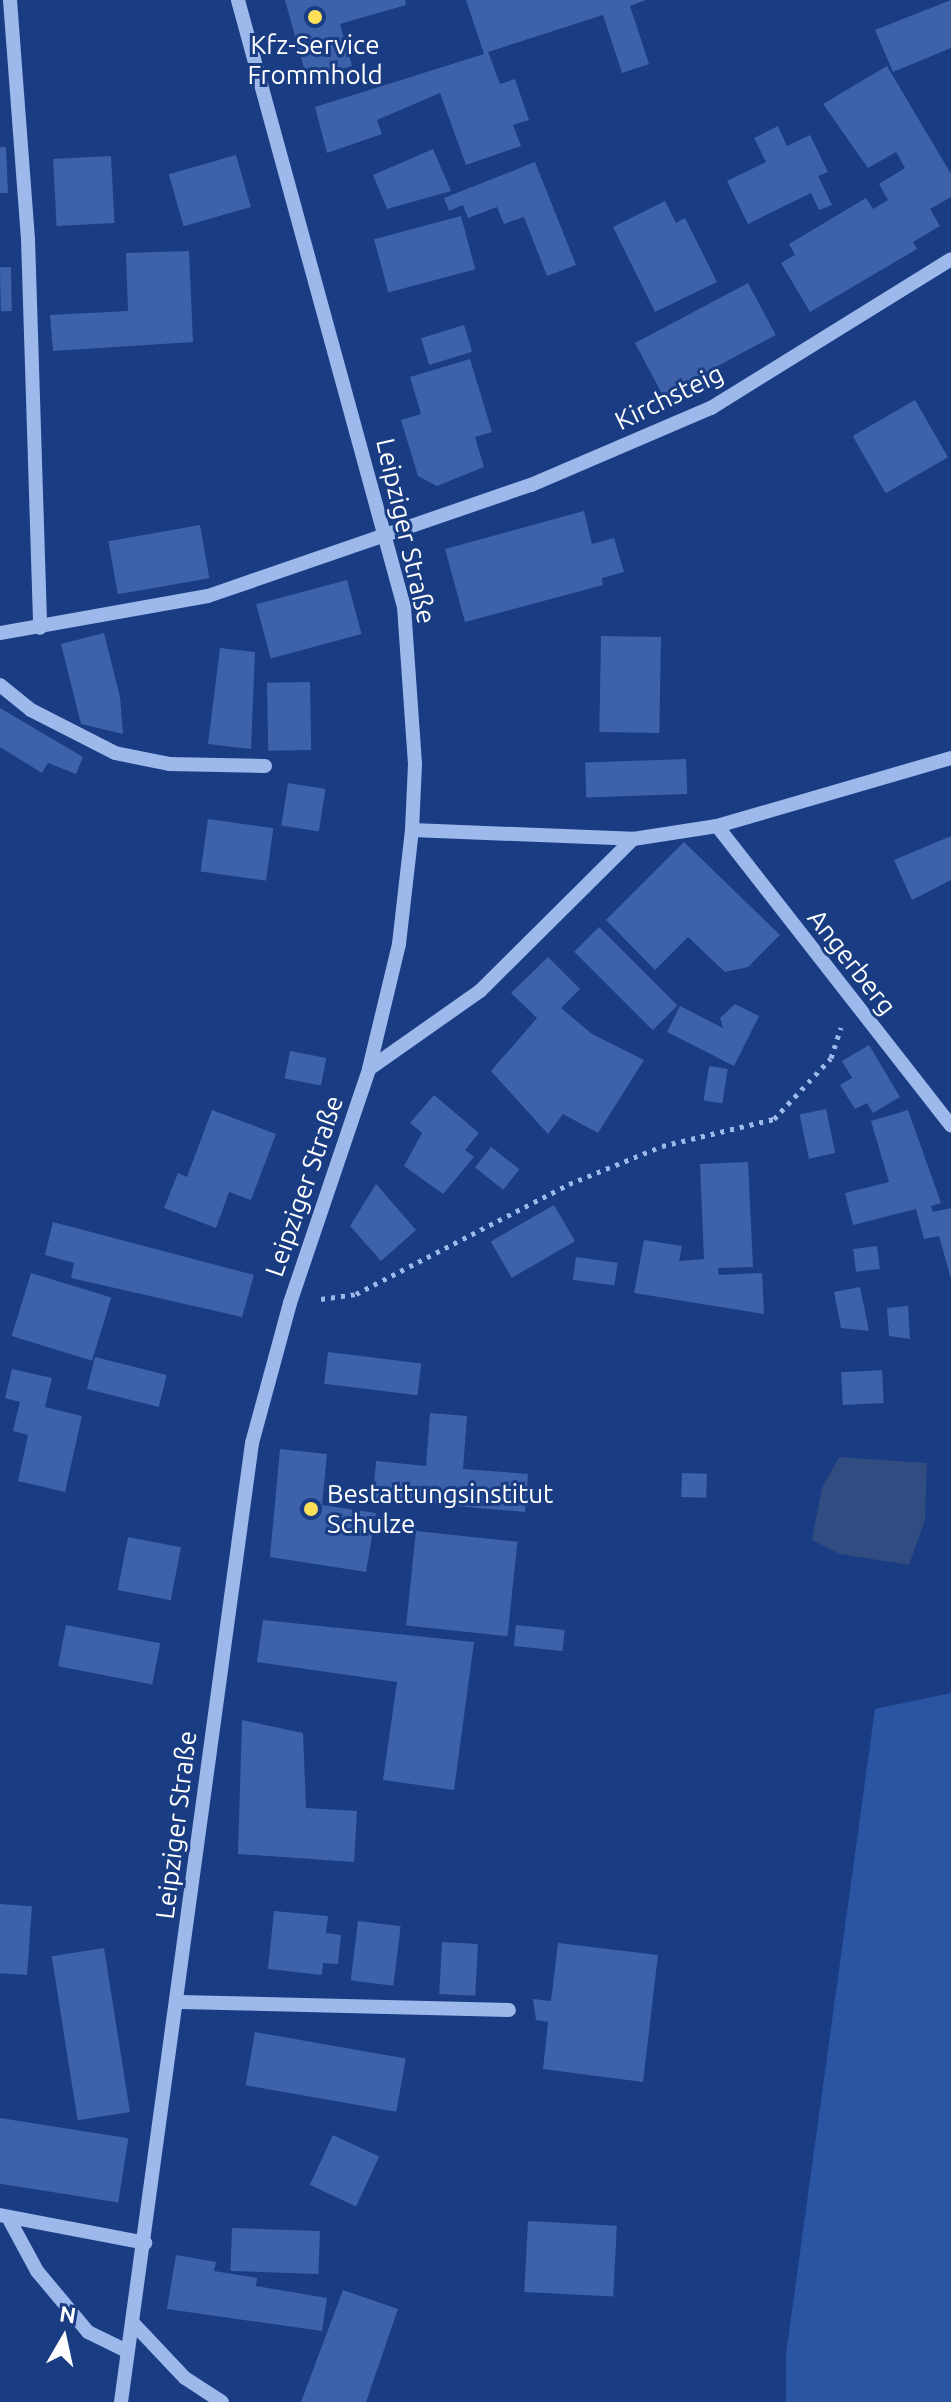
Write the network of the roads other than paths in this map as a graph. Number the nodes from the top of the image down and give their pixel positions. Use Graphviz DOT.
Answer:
graph roads {
  1 [pos="10,0"];
  2 [pos="238,0"];
  3 [pos="951,259"];
  4 [pos="389,538"];
  5 [pos="40,628"];
  6 [pos="0,633"];
  7 [pos="0,685"];
  8 [pos="951,758"];
  9 [pos="265,766"];
  10 [pos="717,826"];
  11 [pos="412,830"];
  12 [pos="633,839"];
  13 [pos="369,1069"];
  14 [pos="951,1125"];
  15 [pos="180,2002"];
  16 [pos="509,2010"];
  17 [pos="5,2218"];
  18 [pos="145,2243"];
  19 [pos="132,2322"];
  20 [pos="127,2351"];
  21 [pos="121,2402"];
  22 [pos="222,2402"];
  1 -- 5 [label="street"];
  2 -- 4 [label="street, Leipziger Straße"];
  3 -- 4 [label="street, Kirchsteig"];
  4 -- 5 [label="street, Kirchsteig"];
  4 -- 11 [label="street, Leipziger Straße"];
  5 -- 6 [label="street, Kirchsteig"];
  7 -- 9 [label="street"];
  8 -- 10 [label="street"];
  10 -- 12 [label="street"];
  10 -- 14 [label="street, Angerberg"];
  11 -- 12 [label="street"];
  11 -- 13 [label="street, Leipziger Straße"];
  12 -- 13 [label="street"];
  13 -- 15 [label="street, Leipziger Straße"];
  15 -- 16 [label="street"];
  15 -- 18 [label="street, Leipziger Straße"];
  17 -- 18 [label="street"];
  17 -- 20 [label="street"];
  18 -- 19 [label="street, Leipziger Straße"];
  19 -- 20 [label="street, Leipziger Straße"];
  19 -- 22 [label="street"];
  20 -- 21 [label="street, Leipziger Straße"];
}
